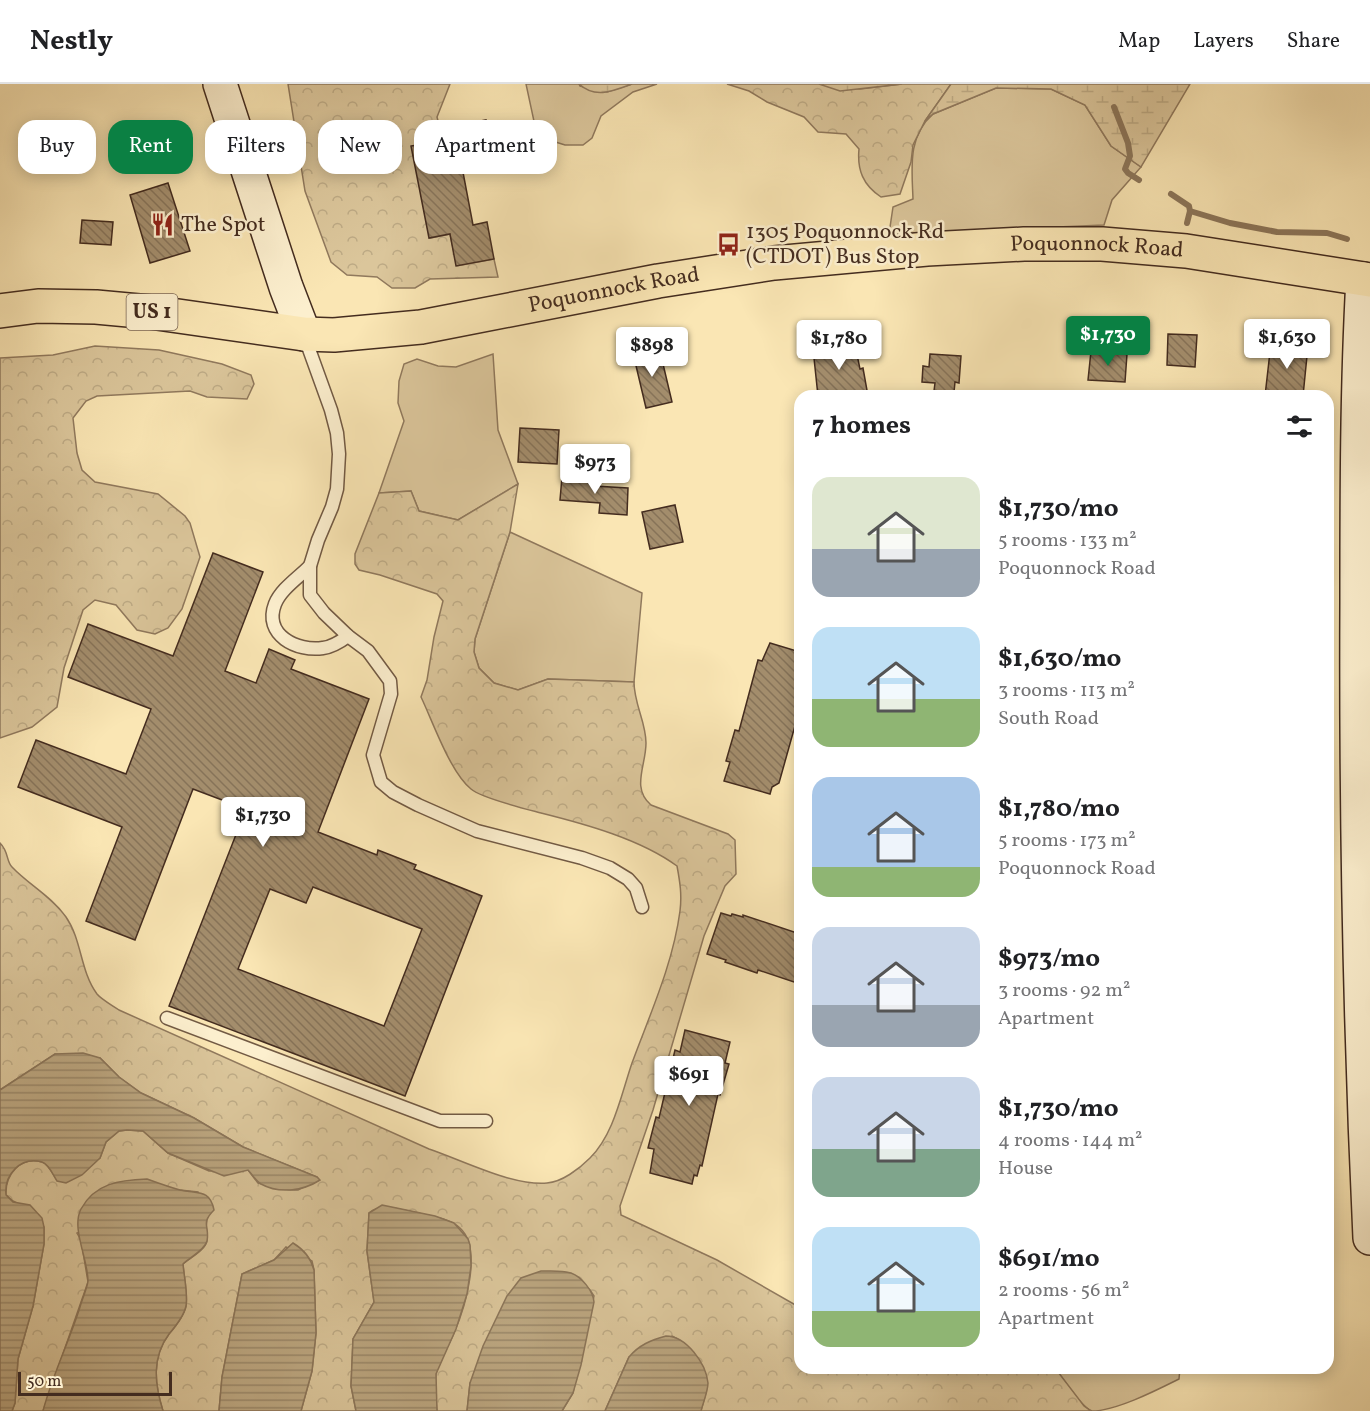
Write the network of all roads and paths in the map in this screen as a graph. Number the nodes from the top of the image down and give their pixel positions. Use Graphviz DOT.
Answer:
graph roads {
  1 [pos="220,84"];
  2 [pos="1366,280"];
  3 [pos="0,311"];
  4 [pos="304,334"];
  5 [pos="310,566"];
  6 [pos="348,636"];
  7 [pos="642,907"];
  8 [pos="167,1018"];
  9 [pos="486,1121"];
  10 [pos="1370,1238"];
  1 -- 4 [label="main road"];
  2 -- 4 [label="main road, Poquonnock Road / US 1"];
  2 -- 10 [label="main road"];
  3 -- 4 [label="main road, Poquonnock Road / US 1"];
  4 -- 5 [label="lane"];
  5 -- 6 [label="lane"];
  5 -- 6 [label="lane"];
  6 -- 7 [label="lane"];
  8 -- 9 [label="lane"];
}
